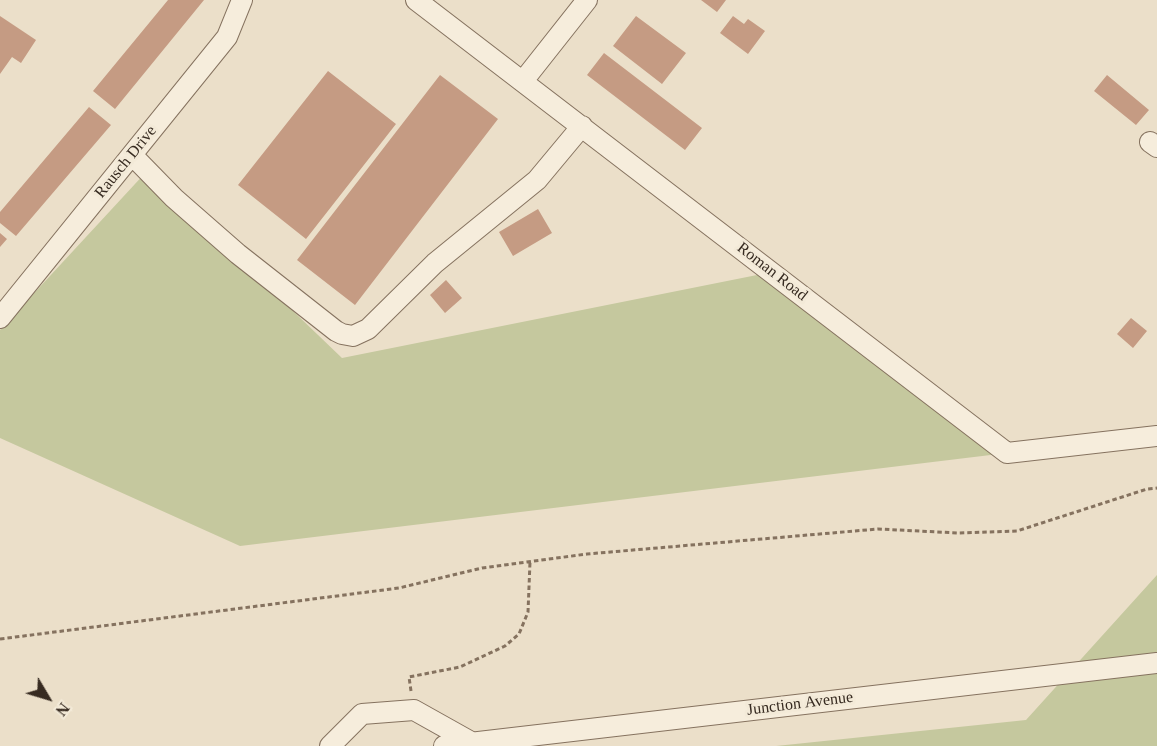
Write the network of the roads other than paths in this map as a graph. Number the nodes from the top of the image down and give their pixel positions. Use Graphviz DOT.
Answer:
graph roads {
  1 [pos="242,0"];
  2 [pos="416,0"];
  3 [pos="587,0"];
  4 [pos="523,81"];
  5 [pos="582,126"];
  6 [pos="132,155"];
  7 [pos="0,318"];
  8 [pos="1157,436"];
  9 [pos="1157,663"];
  10 [pos="473,743"];
  11 [pos="330,746"];
  12 [pos="444,746"];
  1 -- 6 [label="street, Rausch Drive"];
  2 -- 4 [label="street, Roman Road"];
  3 -- 4 [label="street"];
  4 -- 5 [label="street, Roman Road"];
  5 -- 6 [label="street"];
  5 -- 8 [label="street, Roman Road"];
  6 -- 7 [label="street, Rausch Drive"];
  9 -- 10 [label="street, Junction Avenue"];
  10 -- 11 [label="street"];
  10 -- 12 [label="street, Junction Avenue"];
}
